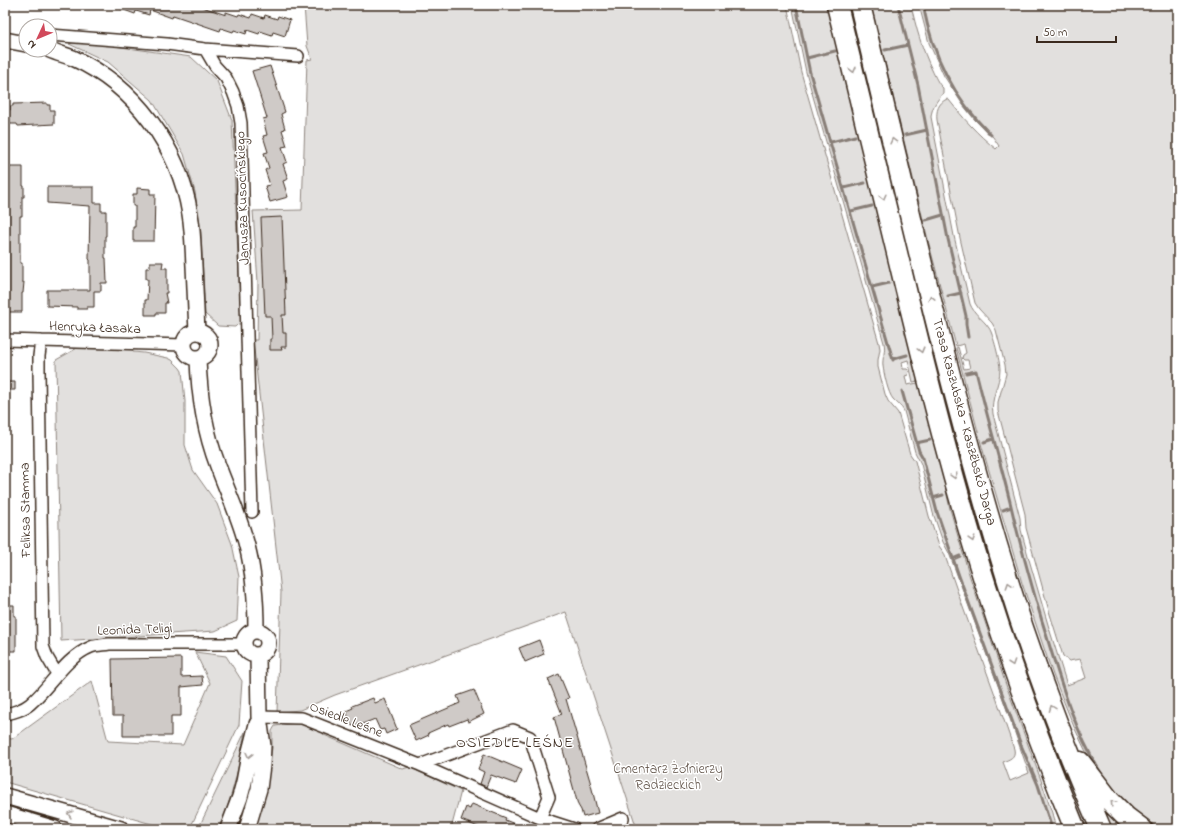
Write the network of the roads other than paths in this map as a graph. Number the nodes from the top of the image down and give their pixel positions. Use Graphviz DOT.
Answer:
graph roads {
  1 [pos="838,5"];
  2 [pos="860,5"];
  3 [pos="58,36"];
  4 [pos="5,40"];
  5 [pos="18,42"];
  6 [pos="205,50"];
  7 [pos="58,53"];
  8 [pos="298,56"];
  9 [pos="197,332"];
  10 [pos="5,340"];
  11 [pos="41,342"];
  12 [pos="184,345"];
  13 [pos="198,358"];
  14 [pos="252,512"];
  15 [pos="256,630"];
  16 [pos="243,644"];
  17 [pos="258,655"];
  18 [pos="57,674"];
  19 [pos="5,714"];
  20 [pos="259,717"];
  21 [pos="1066,744"];
  22 [pos="420,765"];
  23 [pos="1057,784"];
  24 [pos="5,796"];
  25 [pos="5,814"];
  26 [pos="540,818"];
  27 [pos="623,818"];
  28 [pos="55,829"];
  29 [pos="121,829"];
  30 [pos="228,829"];
  31 [pos="247,829"];
  32 [pos="574,829"];
  33 [pos="597,829"];
  34 [pos="1063,829"];
  35 [pos="1076,829"];
  36 [pos="1101,829"];
  37 [pos="1142,829"];
  1 -- 23 [label="highway, Trasa Kaszubska – Kaszëbskô Darga, one-way"];
  21 -- 2 [label="highway, Trasa Kaszubska – Kaszëbskô Darga, one-way"];
  3 -- 6 [label="street"];
  4 -- 5 [label="street"];
  6 -- 8 [label="street"];
  6 -- 14 [label="street, Janusza Kusocińskiego"];
  7 -- 9 [label="street"];
  9 -- 12 [label="street"];
  9 -- 13 [label="street"];
  10 -- 11 [label="street, Henryka Łasaka"];
  11 -- 12 [label="street, Henryka Łasaka"];
  11 -- 18 [label="street, Feliksa Stamma"];
  12 -- 13 [label="street"];
  13 -- 15 [label="street"];
  15 -- 16 [label="street"];
  15 -- 17 [label="street"];
  16 -- 17 [label="street"];
  16 -- 18 [label="street, Leonida Teligi"];
  17 -- 20 [label="street"];
  18 -- 19 [label="street, Leonida Teligi"];
  20 -- 22 [label="street, Osiedle Leśne"];
  20 -- 30 [label="street, one-way"];
  20 -- 31 [label="street"];
  21 -- 36 [label="highway, Trasa Kaszubska – Kaszëbskô Darga"];
  37 -- 21 [label="highway, one-way"];
  22 -- 26 [label="street, Osiedle Leśne"];
  22 -- 26 [label="street"];
  23 -- 34 [label="highway"];
  23 -- 35 [label="highway, Trasa Kaszubska – Kaszëbskô Darga"];
  29 -- 24 [label="street, one-way"];
  25 -- 28 [label="street"];
  26 -- 32 [label="street, Osiedle Leśne"];
  27 -- 33 [label="street"];
}
